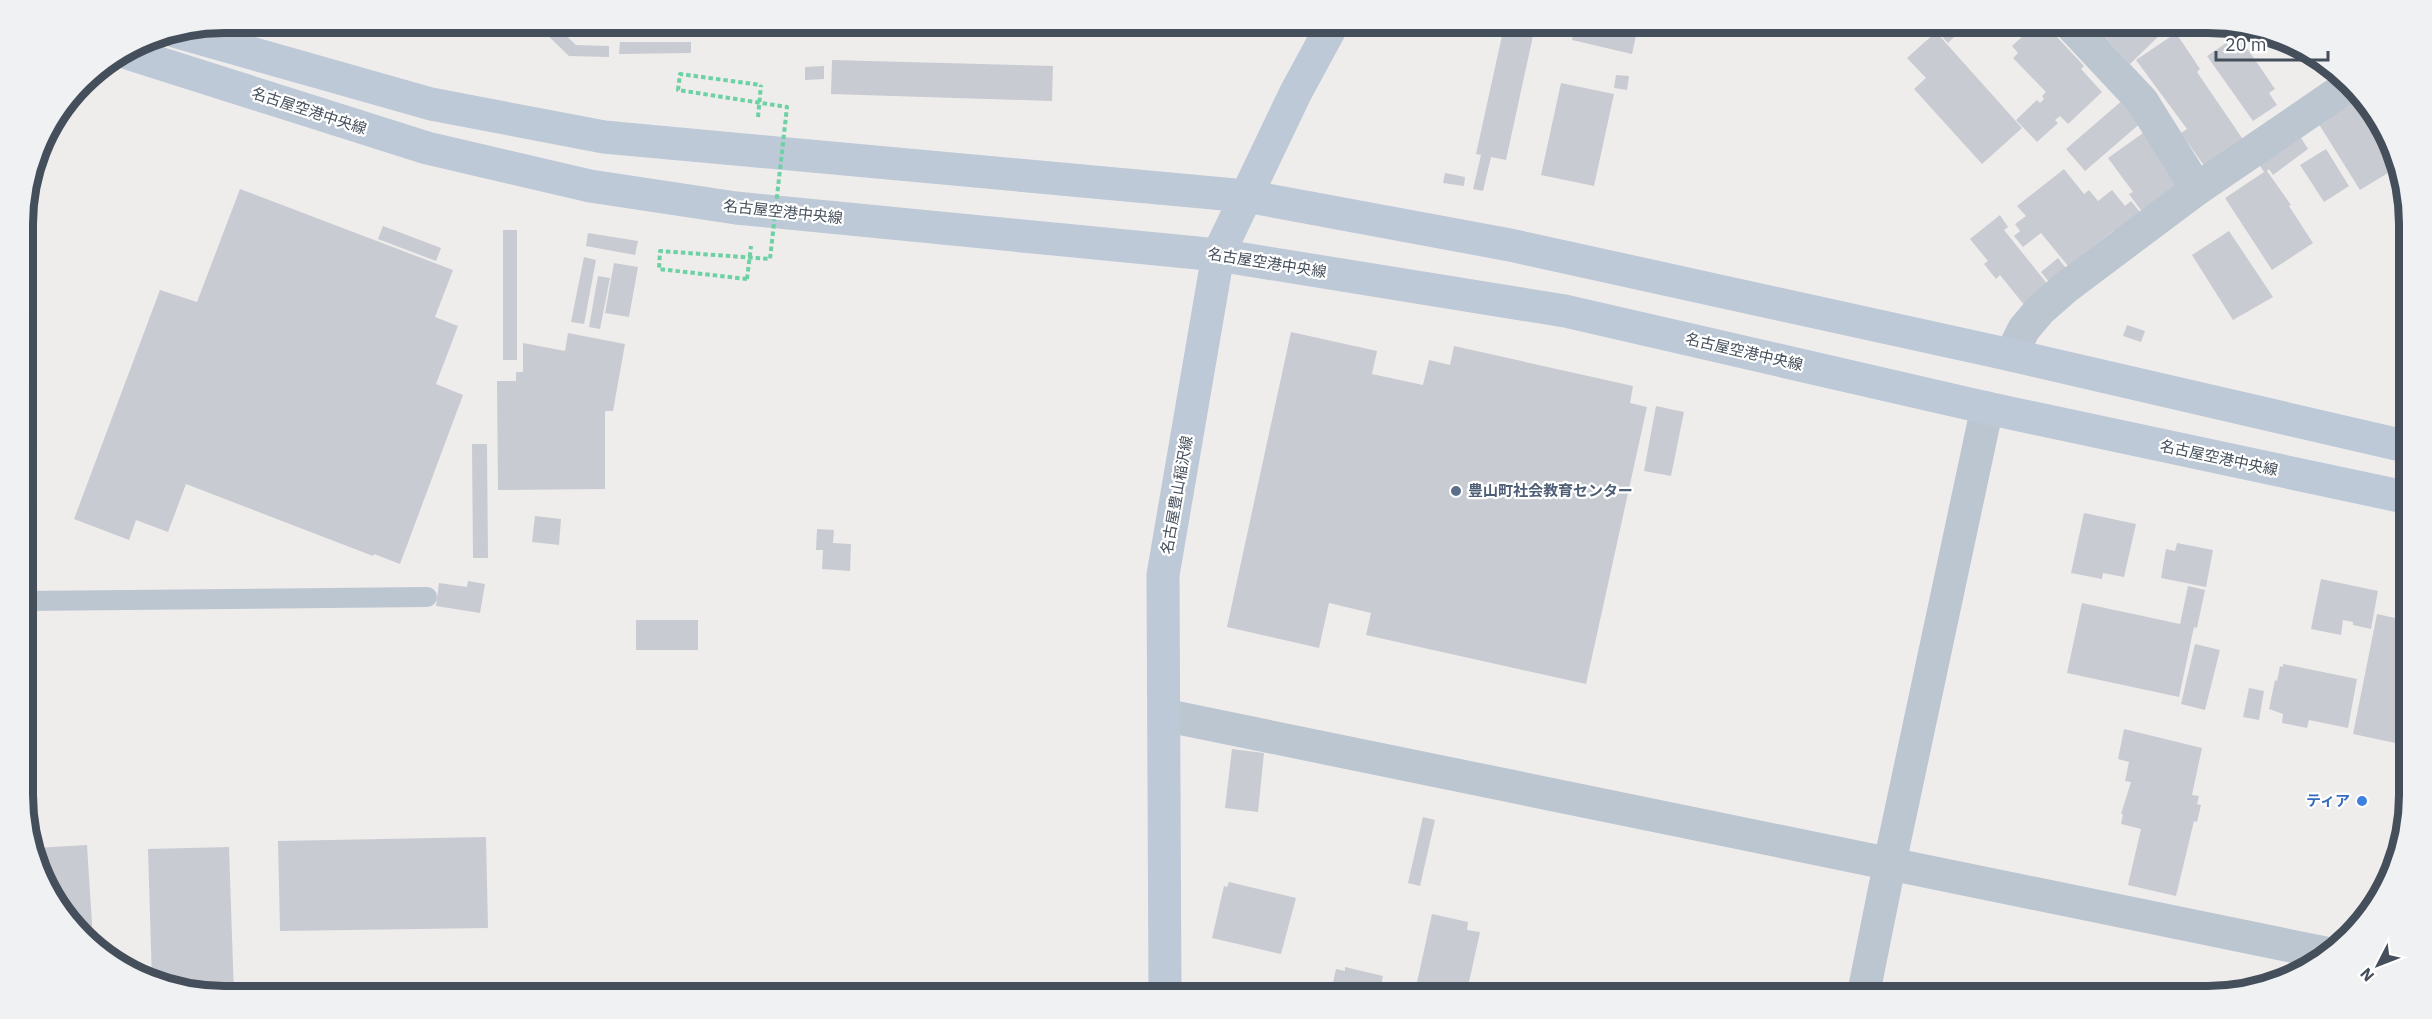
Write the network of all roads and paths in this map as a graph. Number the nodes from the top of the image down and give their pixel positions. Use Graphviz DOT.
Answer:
graph roads {
  1 [pos="1328,33"];
  2 [pos="2078,33"];
  3 [pos="192,36"];
  4 [pos="135,55"];
  5 [pos="2343,89"];
  6 [pos="758,118"];
  7 [pos="2197,189"];
  8 [pos="1246,196"];
  9 [pos="752,236"];
  10 [pos="1218,255"];
  11 [pos="2011,355"];
  12 [pos="1987,408"];
  13 [pos="2399,445"];
  14 [pos="2399,496"];
  15 [pos="426,597"];
  16 [pos="33,602"];
  17 [pos="1164,715"];
  18 [pos="1890,862"];
  19 [pos="2318,951"];
  20 [pos="1165,986"];
  21 [pos="1865,986"];
  1 -- 8 [label="main road, 名古屋豊山稲沢線"];
  2 -- 7 [label="street"];
  3 -- 8 [label="main road"];
  4 -- 10 [label="main road, 名古屋空港中央線"];
  5 -- 7 [label="street"];
  6 -- 9 [label="path, bridge"];
  7 -- 11 [label="street"];
  8 -- 10 [label="main road, 名古屋豊山稲沢線"];
  8 -- 11 [label="main road"];
  10 -- 12 [label="main road, 名古屋空港中央線"];
  10 -- 17 [label="main road, 名古屋豊山稲沢線"];
  11 -- 13 [label="main road"];
  12 -- 14 [label="main road, 名古屋空港中央線"];
  12 -- 18 [label="street"];
  15 -- 16 [label="lane"];
  17 -- 18 [label="street"];
  17 -- 20 [label="main road, 名古屋豊山稲沢線"];
  18 -- 19 [label="street"];
  18 -- 21 [label="street"];
}
